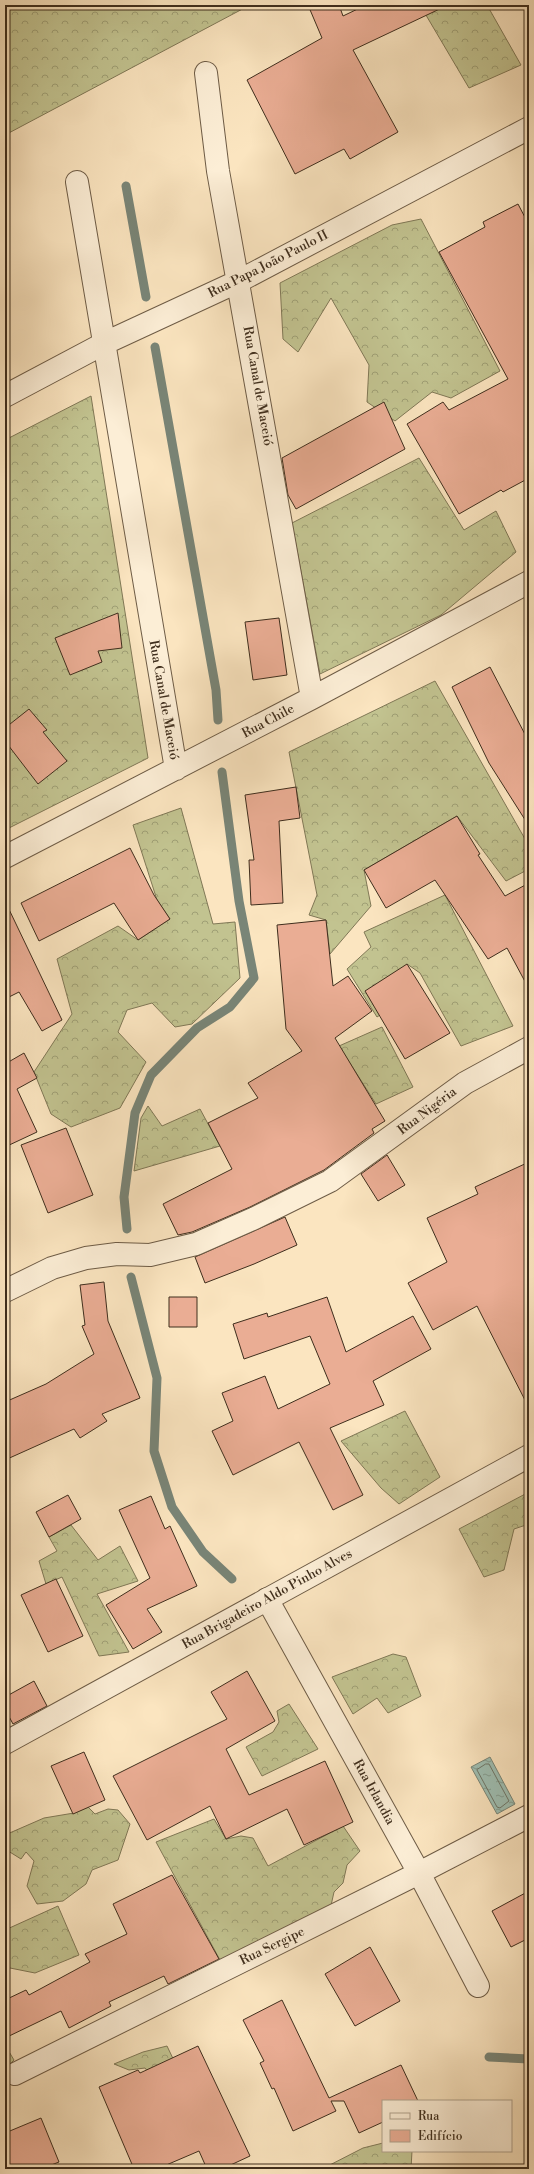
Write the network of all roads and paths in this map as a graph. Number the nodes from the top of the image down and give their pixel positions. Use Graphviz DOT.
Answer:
graph roads {
  1 [pos="206,73"];
  2 [pos="529,128"];
  3 [pos="76,182"];
  4 [pos="239,281"];
  5 [pos="103,344"];
  6 [pos="5,396"];
  7 [pos="529,582"];
  8 [pos="312,698"];
  9 [pos="176,769"];
  10 [pos="5,858"];
  11 [pos="529,1048"];
  12 [pos="5,1291"];
  13 [pos="529,1456"];
  14 [pos="267,1599"];
  15 [pos="5,1743"];
  16 [pos="529,1816"];
  17 [pos="419,1873"];
  18 [pos="478,1986"];
  19 [pos="15,2074"];
  1 -- 4 [label="street, Rua Canal de Maceió"];
  2 -- 4 [label="street, Rua Papa João Paulo II"];
  3 -- 5 [label="street, Rua Canal de Maceió"];
  4 -- 5 [label="street, Rua Papa João Paulo II"];
  4 -- 8 [label="street, Rua Canal de Maceió"];
  5 -- 6 [label="street, Rua Papa João Paulo II"];
  5 -- 9 [label="street, Rua Canal de Maceió"];
  7 -- 8 [label="street, Rua Chile"];
  8 -- 9 [label="street, Rua Chile"];
  9 -- 10 [label="street, Rua Chile"];
  11 -- 12 [label="street, Rua Nigéria"];
  13 -- 14 [label="street, Rua Brigadeiro Aldo Pinho Alves"];
  14 -- 15 [label="street, Rua Brigadeiro Aldo Pinho Alves"];
  14 -- 17 [label="street, Rua Irlandia"];
  16 -- 17 [label="street, Rua Sergipe"];
  17 -- 18 [label="street, Rua Irlandia"];
  17 -- 19 [label="street, Rua Sergipe"];
}
